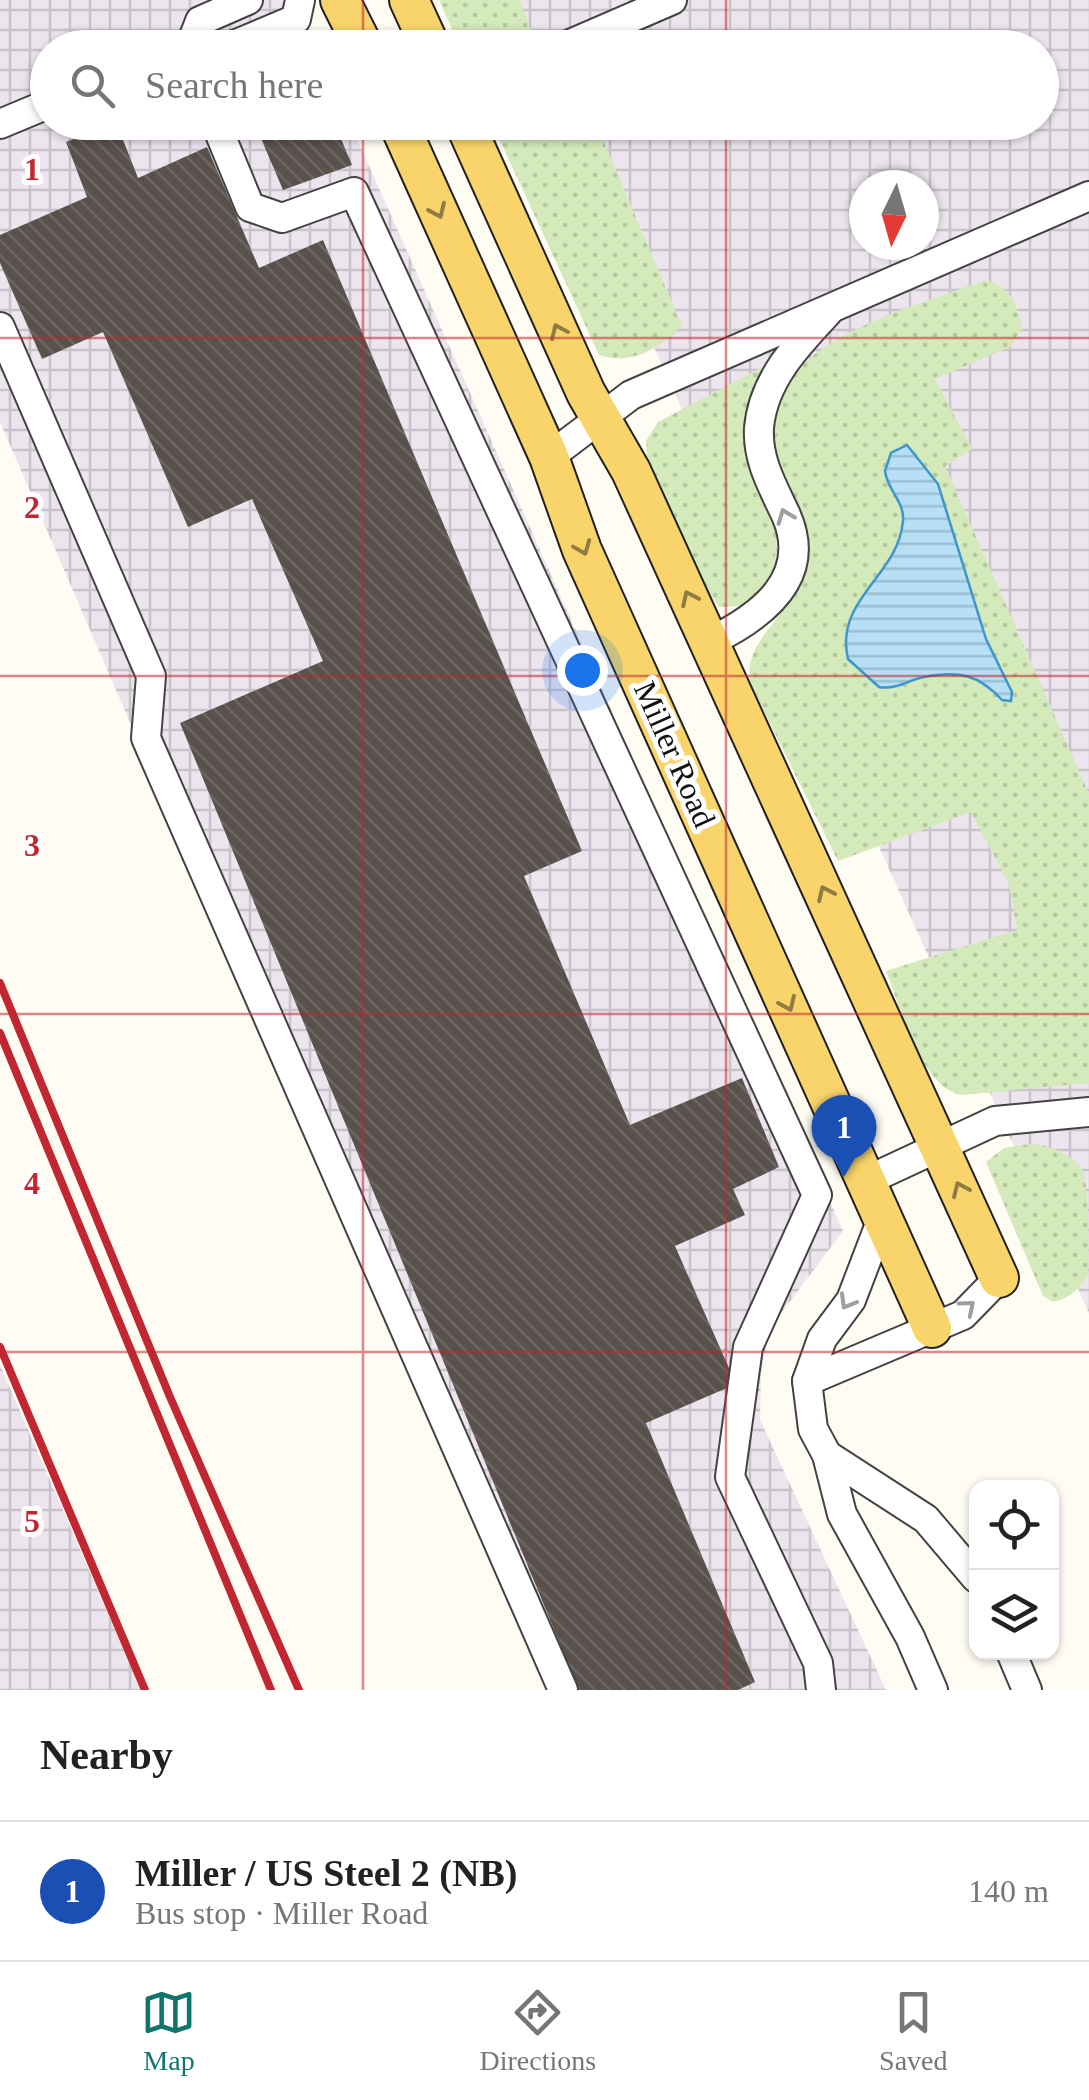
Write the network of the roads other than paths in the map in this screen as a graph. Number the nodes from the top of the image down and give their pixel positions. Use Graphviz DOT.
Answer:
graph roads {
  1 [pos="248,0"];
  2 [pos="300,0"];
  3 [pos="340,0"];
  4 [pos="410,0"];
  5 [pos="672,0"];
  6 [pos="197,30"];
  7 [pos="270,30"];
  8 [pos="355,30"];
  9 [pos="423,30"];
  10 [pos="603,30"];
  11 [pos="30,112"];
  12 [pos="0,124"];
  13 [pos="222,140"];
  14 [pos="406,140"];
  15 [pos="472,140"];
  16 [pos="1089,196"];
  17 [pos="834,304"];
  18 [pos="0,328"];
  19 [pos="600,418"];
  20 [pos="549,457"];
  21 [pos="709,642"];
  22 [pos="1089,1112"];
  23 [pos="941,1146"];
  24 [pos="868,1180"];
  25 [pos="882,1219"];
  26 [pos="999,1278"];
  27 [pos="932,1328"];
  28 [pos="807,1381"];
  29 [pos="827,1455"];
  30 [pos="969,1570"];
  31 [pos="1013,1660"];
  32 [pos="563,1690"];
  33 [pos="821,1690"];
  34 [pos="933,1690"];
  35 [pos="1026,1690"];
  1 -- 6 [label="lane"];
  2 -- 7 [label="lane"];
  3 -- 8 [label="main road"];
  4 -- 9 [label="main road"];
  5 -- 10 [label="lane"];
  11 -- 12 [label="lane"];
  13 -- 33 [label="lane"];
  14 -- 20 [label="main road, Miller Road, one-way"];
  19 -- 15 [label="main road, one-way"];
  16 -- 17 [label="lane"];
  17 -- 19 [label="lane"];
  21 -- 17 [label="lane, one-way"];
  18 -- 32 [label="lane"];
  19 -- 20 [label="lane"];
  21 -- 19 [label="main road, one-way"];
  20 -- 24 [label="main road, Miller Road, one-way"];
  23 -- 21 [label="main road, one-way"];
  22 -- 23 [label="lane"];
  23 -- 24 [label="lane"];
  26 -- 23 [label="main road, one-way"];
  24 -- 25 [label="main road, Miller Road"];
  25 -- 27 [label="main road, Miller Road"];
  25 -- 28 [label="lane, one-way"];
  27 -- 26 [label="lane, one-way"];
  27 -- 28 [label="lane"];
  28 -- 29 [label="lane"];
  29 -- 30 [label="lane"];
  29 -- 34 [label="lane"];
  31 -- 35 [label="lane"];
}
